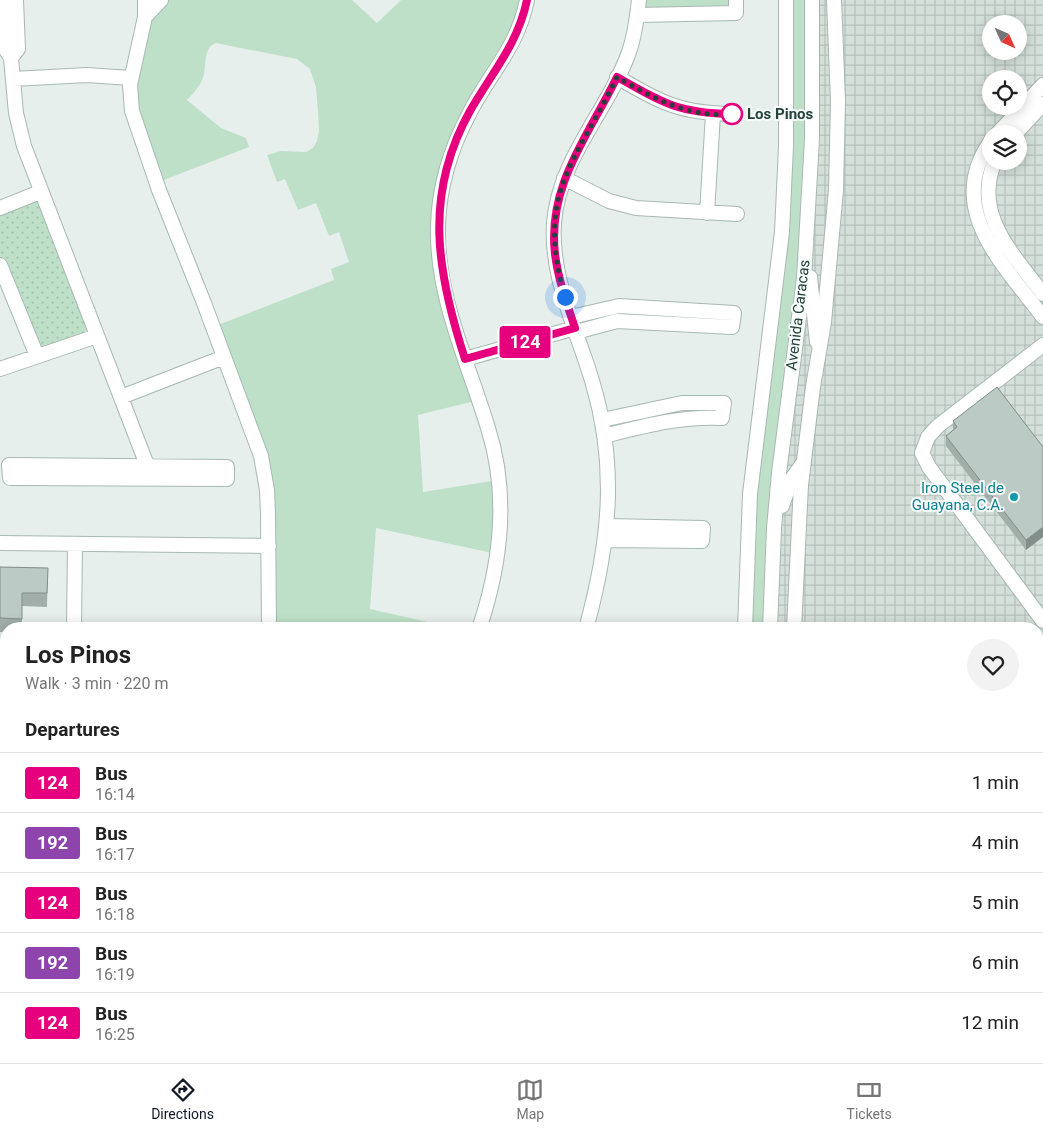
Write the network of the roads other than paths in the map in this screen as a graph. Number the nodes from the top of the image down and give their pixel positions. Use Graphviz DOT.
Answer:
graph roads {
  1 [pos="4,0"];
  2 [pos="16,0"];
  3 [pos="145,0"];
  4 [pos="161,0"];
  5 [pos="527,0"];
  6 [pos="639,0"];
  7 [pos="736,0"];
  8 [pos="786,0"];
  9 [pos="812,0"];
  10 [pos="834,0"];
  11 [pos="637,15"];
  12 [pos="146,18"];
  13 [pos="12,58"];
  14 [pos="617,77"];
  15 [pos="131,78"];
  16 [pos="13,79"];
  17 [pos="1043,85"];
  18 [pos="1043,104"];
  19 [pos="1027,111"];
  20 [pos="713,114"];
  21 [pos="732,114"];
  22 [pos="1022,115"];
  23 [pos="1009,125"];
  24 [pos="982,156"];
  25 [pos="993,170"];
  26 [pos="564,178"];
  27 [pos="40,192"];
  28 [pos="0,208"];
  29 [pos="707,213"];
  30 [pos="737,214"];
  31 [pos="806,234"];
  32 [pos="0,265"];
  33 [pos="1043,294"];
  34 [pos="1043,317"];
  35 [pos="574,326"];
  36 [pos="97,336"];
  37 [pos="1043,345"];
  38 [pos="818,353"];
  39 [pos="37,356"];
  40 [pos="224,357"];
  41 [pos="465,359"];
  42 [pos="0,369"];
  43 [pos="120,397"];
  44 [pos="602,420"];
  45 [pos="604,436"];
  46 [pos="803,462"];
  47 [pos="150,473"];
  48 [pos="774,528"];
  49 [pos="606,533"];
  50 [pos="0,543"];
  51 [pos="75,544"];
  52 [pos="269,546"];
  53 [pos="1043,621"];
  54 [pos="74,622"];
  55 [pos="268,622"];
  56 [pos="481,622"];
  57 [pos="588,622"];
  58 [pos="745,622"];
  59 [pos="770,622"];
  60 [pos="794,622"];
  1 -- 13 [label="street"];
  2 -- 13 [label="street"];
  3 -- 12 [label="street"];
  4 -- 12 [label="street"];
  5 -- 41 [label="street"];
  6 -- 11 [label="street"];
  7 -- 11 [label="street"];
  8 -- 58 [label="street, Avenida Caracas"];
  9 -- 31 [label="street, Avenida Caracas"];
  10 -- 38 [label="street"];
  11 -- 14 [label="street"];
  12 -- 15 [label="street"];
  13 -- 16 [label="street"];
  14 -- 20 [label="street"];
  14 -- 26 [label="street"];
  15 -- 16 [label="street"];
  15 -- 40 [label="street"];
  16 -- 27 [label="street"];
  17 -- 19 [label="street"];
  18 -- 19 [label="street"];
  20 -- 21 [label="street"];
  20 -- 29 [label="street"];
  22 -- 23 [label="street"];
  24 -- 34 [label="street"];
  25 -- 33 [label="street"];
  26 -- 29 [label="street"];
  26 -- 35 [label="street"];
  27 -- 28 [label="street"];
  27 -- 36 [label="street"];
  29 -- 30 [label="street"];
  31 -- 38 [label="street"];
  31 -- 48 [label="street, Avenida Caracas"];
  32 -- 39 [label="street"];
  35 -- 35 [label="street"];
  35 -- 41 [label="street"];
  35 -- 44 [label="street"];
  36 -- 39 [label="street"];
  36 -- 43 [label="street"];
  37 -- 53 [label="street"];
  38 -- 46 [label="street"];
  39 -- 42 [label="street"];
  40 -- 43 [label="street"];
  40 -- 52 [label="street"];
  41 -- 56 [label="street"];
  43 -- 47 [label="street"];
  44 -- 45 [label="street"];
  44 -- 45 [label="street"];
  45 -- 49 [label="street"];
  46 -- 48 [label="street"];
  46 -- 60 [label="street"];
  47 -- 47 [label="street"];
  48 -- 59 [label="street, Avenida Caracas"];
  49 -- 49 [label="street"];
  49 -- 57 [label="street"];
  50 -- 51 [label="street"];
  51 -- 52 [label="street"];
  51 -- 54 [label="street"];
  52 -- 55 [label="street"];
}
